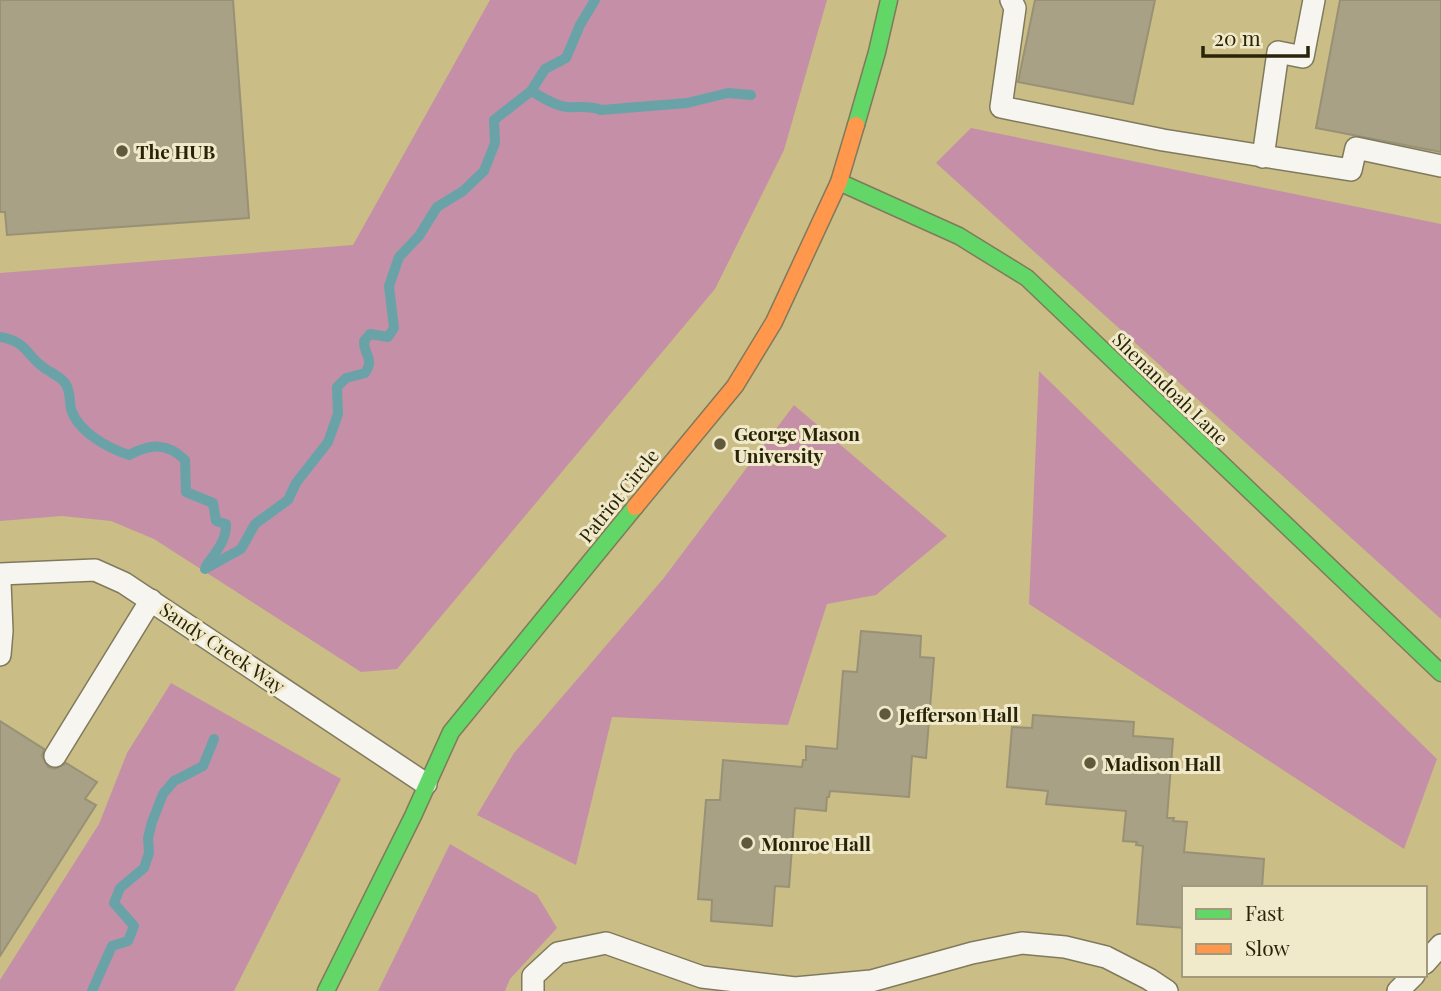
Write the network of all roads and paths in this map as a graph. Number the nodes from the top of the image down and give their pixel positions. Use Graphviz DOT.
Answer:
graph roads {
  1 [pos="889,0"];
  2 [pos="1011,0"];
  3 [pos="1314,0"];
  4 [pos="1263,157"];
  5 [pos="1441,166"];
  6 [pos="839,182"];
  7 [pos="0,574"];
  8 [pos="0,582"];
  9 [pos="151,600"];
  10 [pos="0,655"];
  11 [pos="1441,673"];
  12 [pos="55,756"];
  13 [pos="426,783"];
  14 [pos="1441,946"];
  15 [pos="1427,960"];
  16 [pos="1411,977"];
  17 [pos="326,991"];
  18 [pos="533,991"];
  19 [pos="1167,991"];
  20 [pos="1398,991"];
  1 -- 6 [label="street, Patriot Circle"];
  2 -- 4 [label="lane"];
  3 -- 4 [label="lane"];
  4 -- 5 [label="lane"];
  6 -- 11 [label="street, Shenandoah Lane"];
  6 -- 13 [label="street, Patriot Circle"];
  7 -- 9 [label="lane, Sandy Creek Way"];
  8 -- 10 [label="lane"];
  9 -- 12 [label="lane"];
  9 -- 13 [label="lane, Sandy Creek Way"];
  13 -- 17 [label="street, Patriot Circle"];
  14 -- 15 [label="lane"];
  16 -- 20 [label="lane"];
  18 -- 19 [label="lane"];
}
